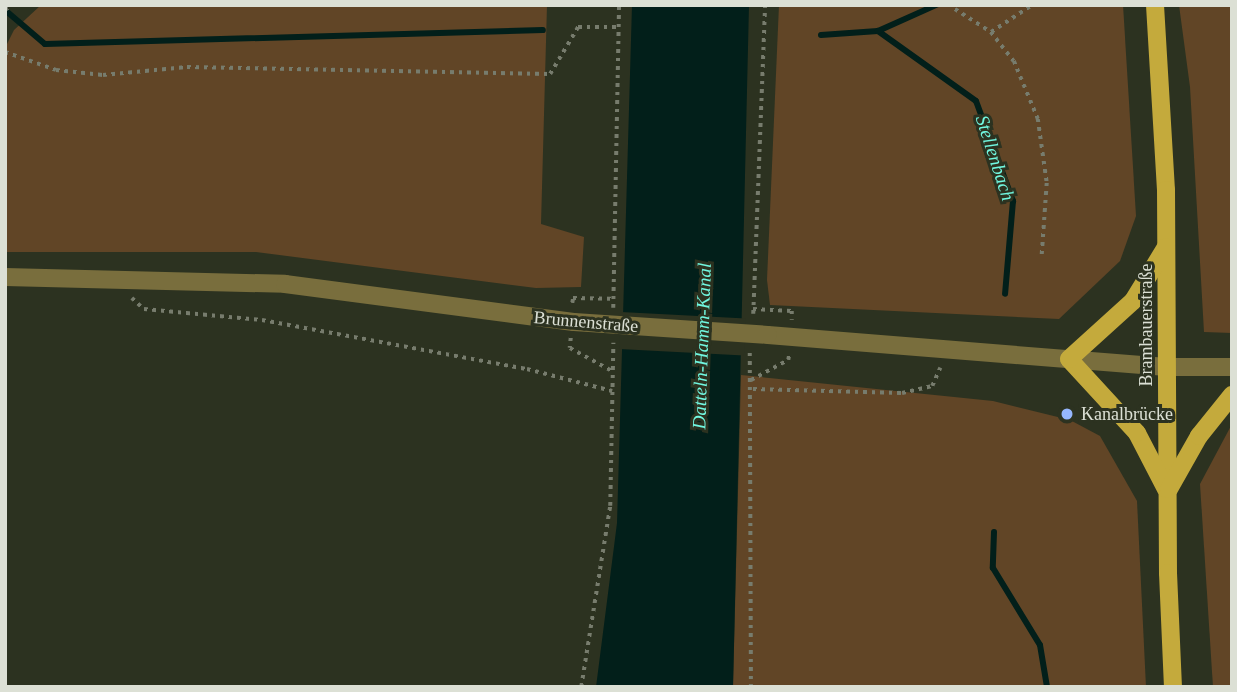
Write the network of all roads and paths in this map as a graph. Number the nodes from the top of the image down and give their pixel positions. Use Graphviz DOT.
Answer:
graph roads {
  1 [pos="12,5"];
  2 [pos="619,5"];
  3 [pos="765,5"];
  4 [pos="1032,5"];
  5 [pos="1155,5"];
  6 [pos="955,9"];
  7 [pos="5,10"];
  8 [pos="618,27"];
  9 [pos="991,32"];
  10 [pos="5,52"];
  11 [pos="1166,247"];
  12 [pos="1042,255"];
  13 [pos="5,276"];
  14 [pos="130,279"];
  15 [pos="573,298"];
  16 [pos="613,299"];
  17 [pos="753,309"];
  18 [pos="613,311"];
  19 [pos="792,312"];
  20 [pos="752,320"];
  21 [pos="613,335"];
  22 [pos="750,342"];
  23 [pos="570,348"];
  24 [pos="943,349"];
  25 [pos="1069,359"];
  26 [pos="788,360"];
  27 [pos="1167,367"];
  28 [pos="1232,367"];
  29 [pos="612,371"];
  30 [pos="751,380"];
  31 [pos="753,389"];
  32 [pos="612,391"];
  33 [pos="1232,395"];
  34 [pos="1168,493"];
  35 [pos="581,687"];
  36 [pos="751,687"];
  37 [pos="1173,687"];
  1 -- 7 [label="path"];
  2 -- 8 [label="path"];
  3 -- 17 [label="path"];
  4 -- 9 [label="path"];
  5 -- 11 [label="main road, Brambauerstraße"];
  6 -- 9 [label="path"];
  8 -- 10 [label="path"];
  8 -- 16 [label="path"];
  9 -- 12 [label="path"];
  11 -- 25 [label="main road"];
  11 -- 27 [label="main road, Brambauerstraße"];
  13 -- 14 [label="street, Brunnenstraße"];
  14 -- 24 [label="street, Brunnenstraße, bridge"];
  14 -- 32 [label="path"];
  15 -- 16 [label="path"];
  16 -- 18 [label="path"];
  17 -- 19 [label="path"];
  17 -- 20 [label="path"];
  21 -- 29 [label="path"];
  22 -- 30 [label="path"];
  23 -- 29 [label="path"];
  24 -- 25 [label="street, Brunnenstraße"];
  24 -- 31 [label="path"];
  25 -- 27 [label="street, Brunnenstraße"];
  25 -- 34 [label="main road"];
  26 -- 30 [label="path"];
  27 -- 28 [label="street, Brunnenstraße"];
  27 -- 34 [label="main road, Brambauerstraße"];
  29 -- 32 [label="path"];
  30 -- 31 [label="path"];
  31 -- 36 [label="path"];
  32 -- 35 [label="path"];
  33 -- 34 [label="main road"];
  34 -- 37 [label="main road, Brambauerstraße"];
}
